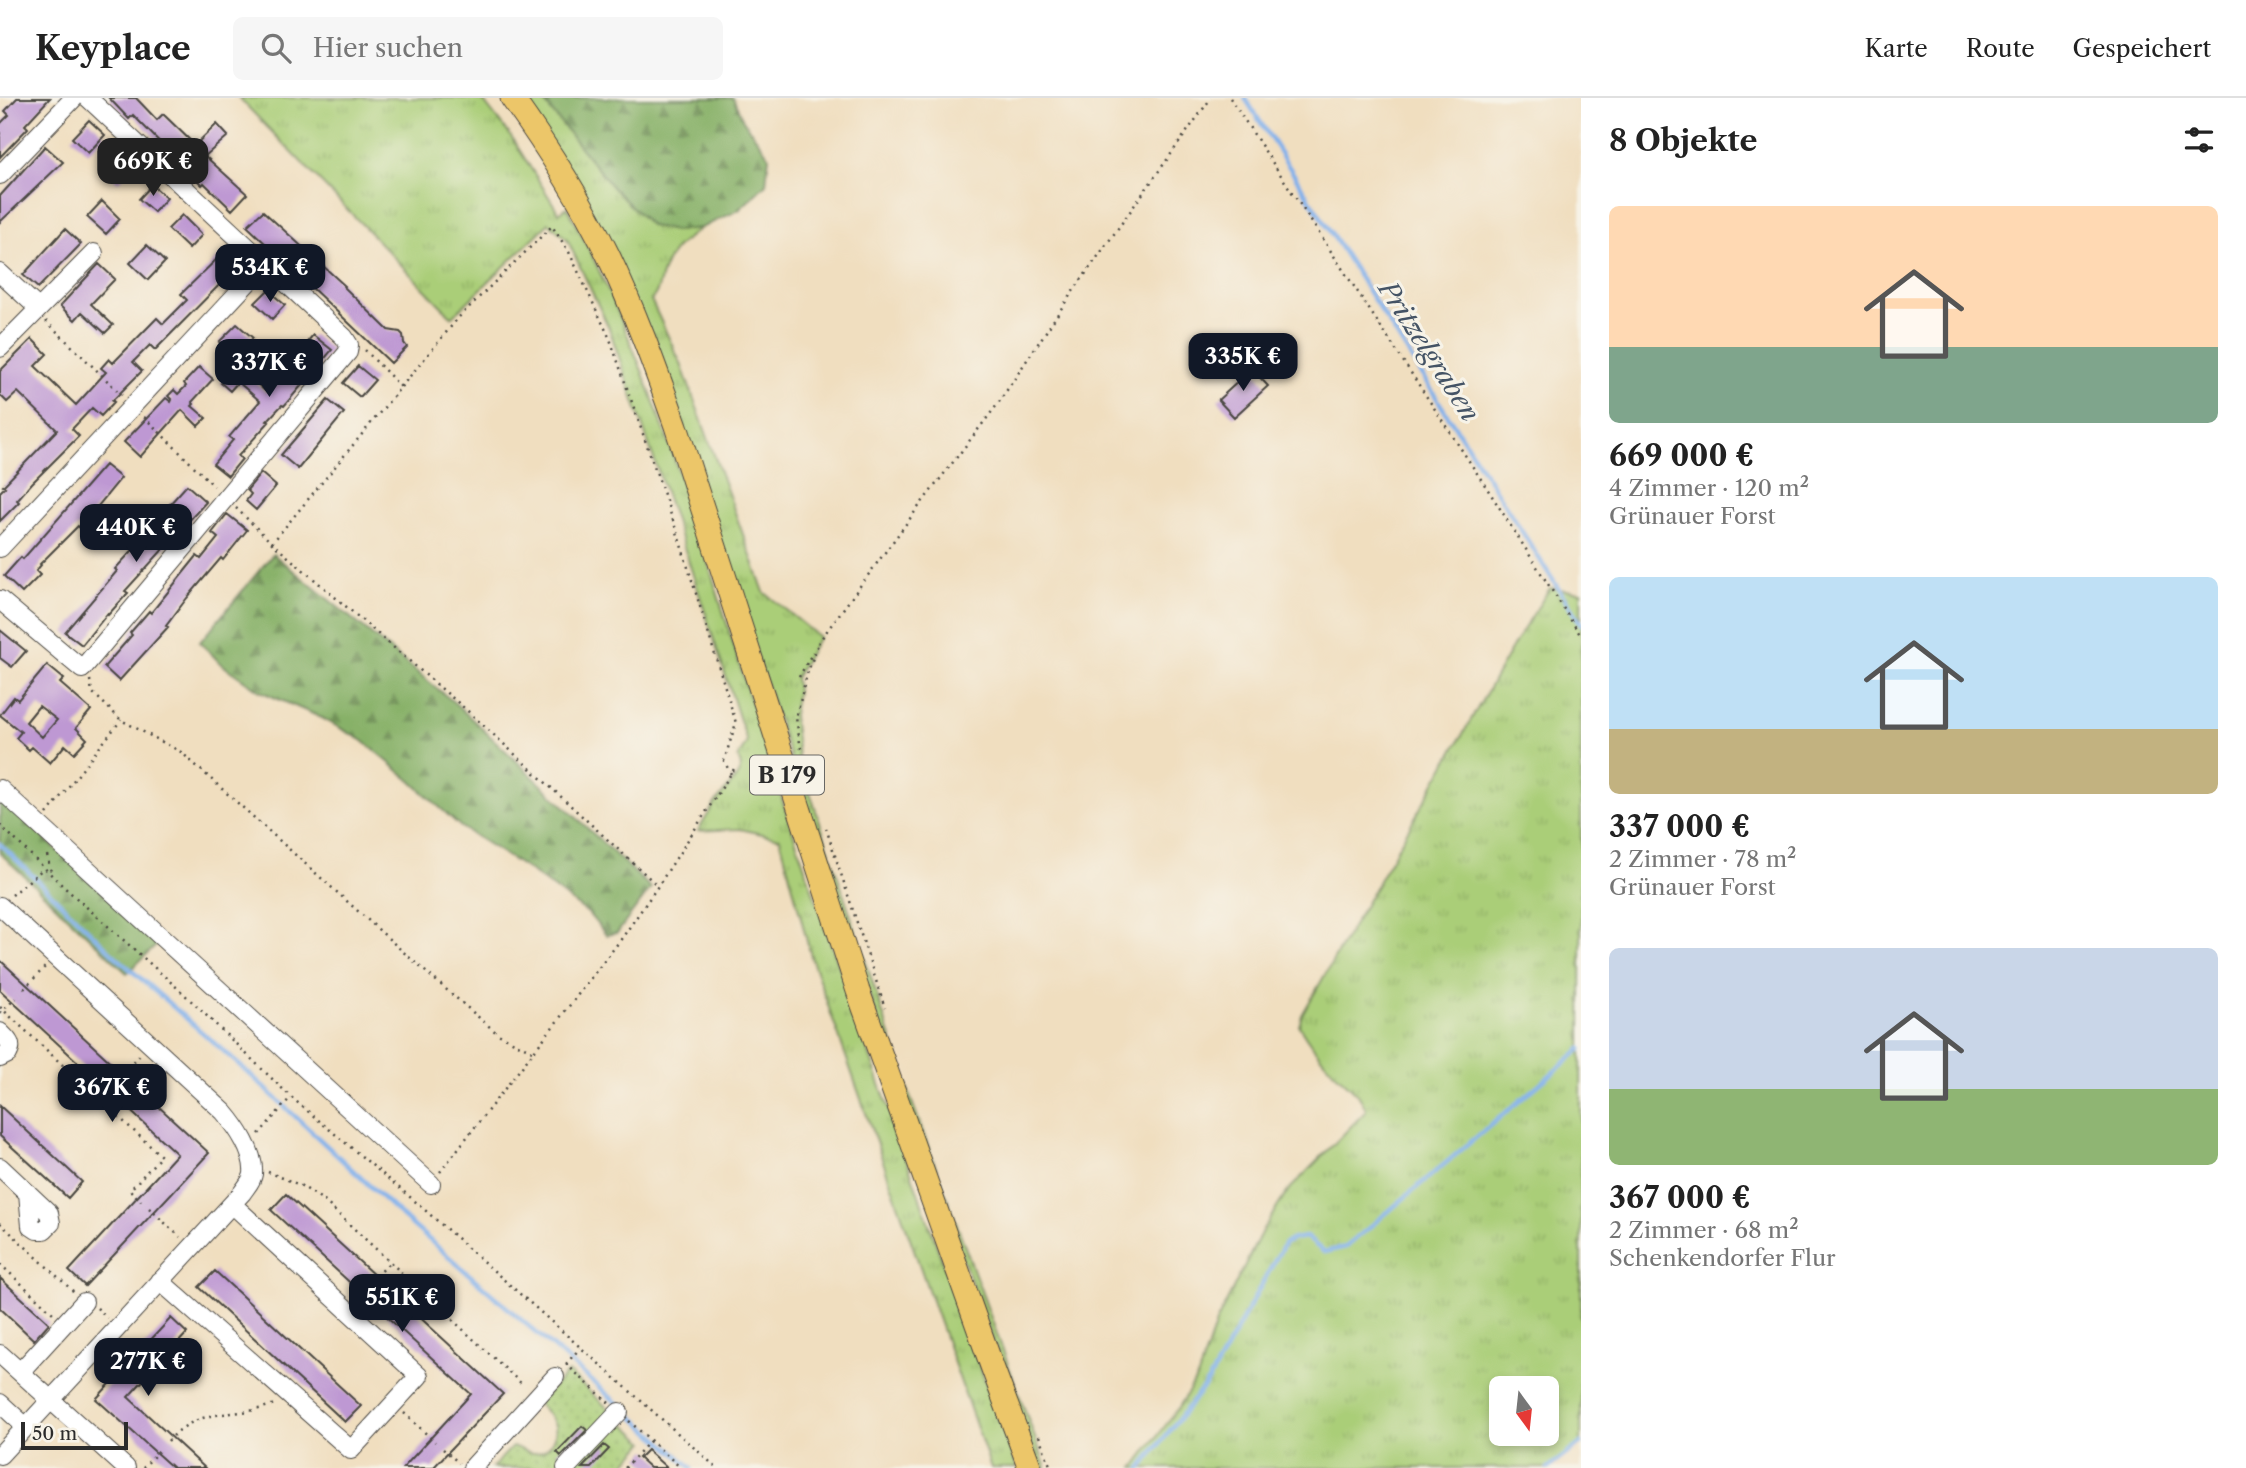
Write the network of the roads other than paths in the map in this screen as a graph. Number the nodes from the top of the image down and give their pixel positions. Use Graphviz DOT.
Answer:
graph roads {
  1 [pos="74,98"];
  2 [pos="88,98"];
  3 [pos="512,98"];
  4 [pos="0,175"];
  5 [pos="94,253"];
  6 [pos="265,264"];
  7 [pos="0,272"];
  8 [pos="38,308"];
  9 [pos="0,348"];
  10 [pos="0,548"];
  11 [pos="0,600"];
  12 [pos="0,789"];
  13 [pos="5,901"];
  14 [pos="0,1032"];
  15 [pos="0,1058"];
  16 [pos="0,1167"];
  17 [pos="431,1184"];
  18 [pos="28,1193"];
  19 [pos="232,1204"];
  20 [pos="160,1281"];
  21 [pos="84,1302"];
  22 [pos="0,1354"];
  23 [pos="565,1366"];
  24 [pos="20,1372"];
  25 [pos="50,1400"];
  26 [pos="0,1403"];
  27 [pos="619,1412"];
  28 [pos="26,1427"];
  29 [pos="0,1455"];
  30 [pos="126,1468"];
  31 [pos="472,1468"];
  32 [pos="566,1468"];
  33 [pos="1030,1468"];
  1 -- 4 [label="street"];
  2 -- 6 [label="street"];
  3 -- 33 [label="main road, B 179"];
  5 -- 8 [label="street"];
  6 -- 10 [label="street"];
  6 -- 11 [label="street"];
  7 -- 8 [label="street"];
  8 -- 9 [label="street"];
  12 -- 17 [label="street"];
  13 -- 19 [label="street"];
  14 -- 15 [label="street"];
  16 -- 18 [label="street"];
  19 -- 20 [label="street"];
  19 -- 20 [label="street"];
  20 -- 25 [label="street"];
  21 -- 24 [label="street"];
  22 -- 24 [label="street"];
  23 -- 31 [label="street"];
  24 -- 25 [label="street"];
  25 -- 28 [label="street"];
  25 -- 30 [label="street"];
  26 -- 28 [label="street"];
  27 -- 32 [label="street"];
  28 -- 29 [label="street"];
}
